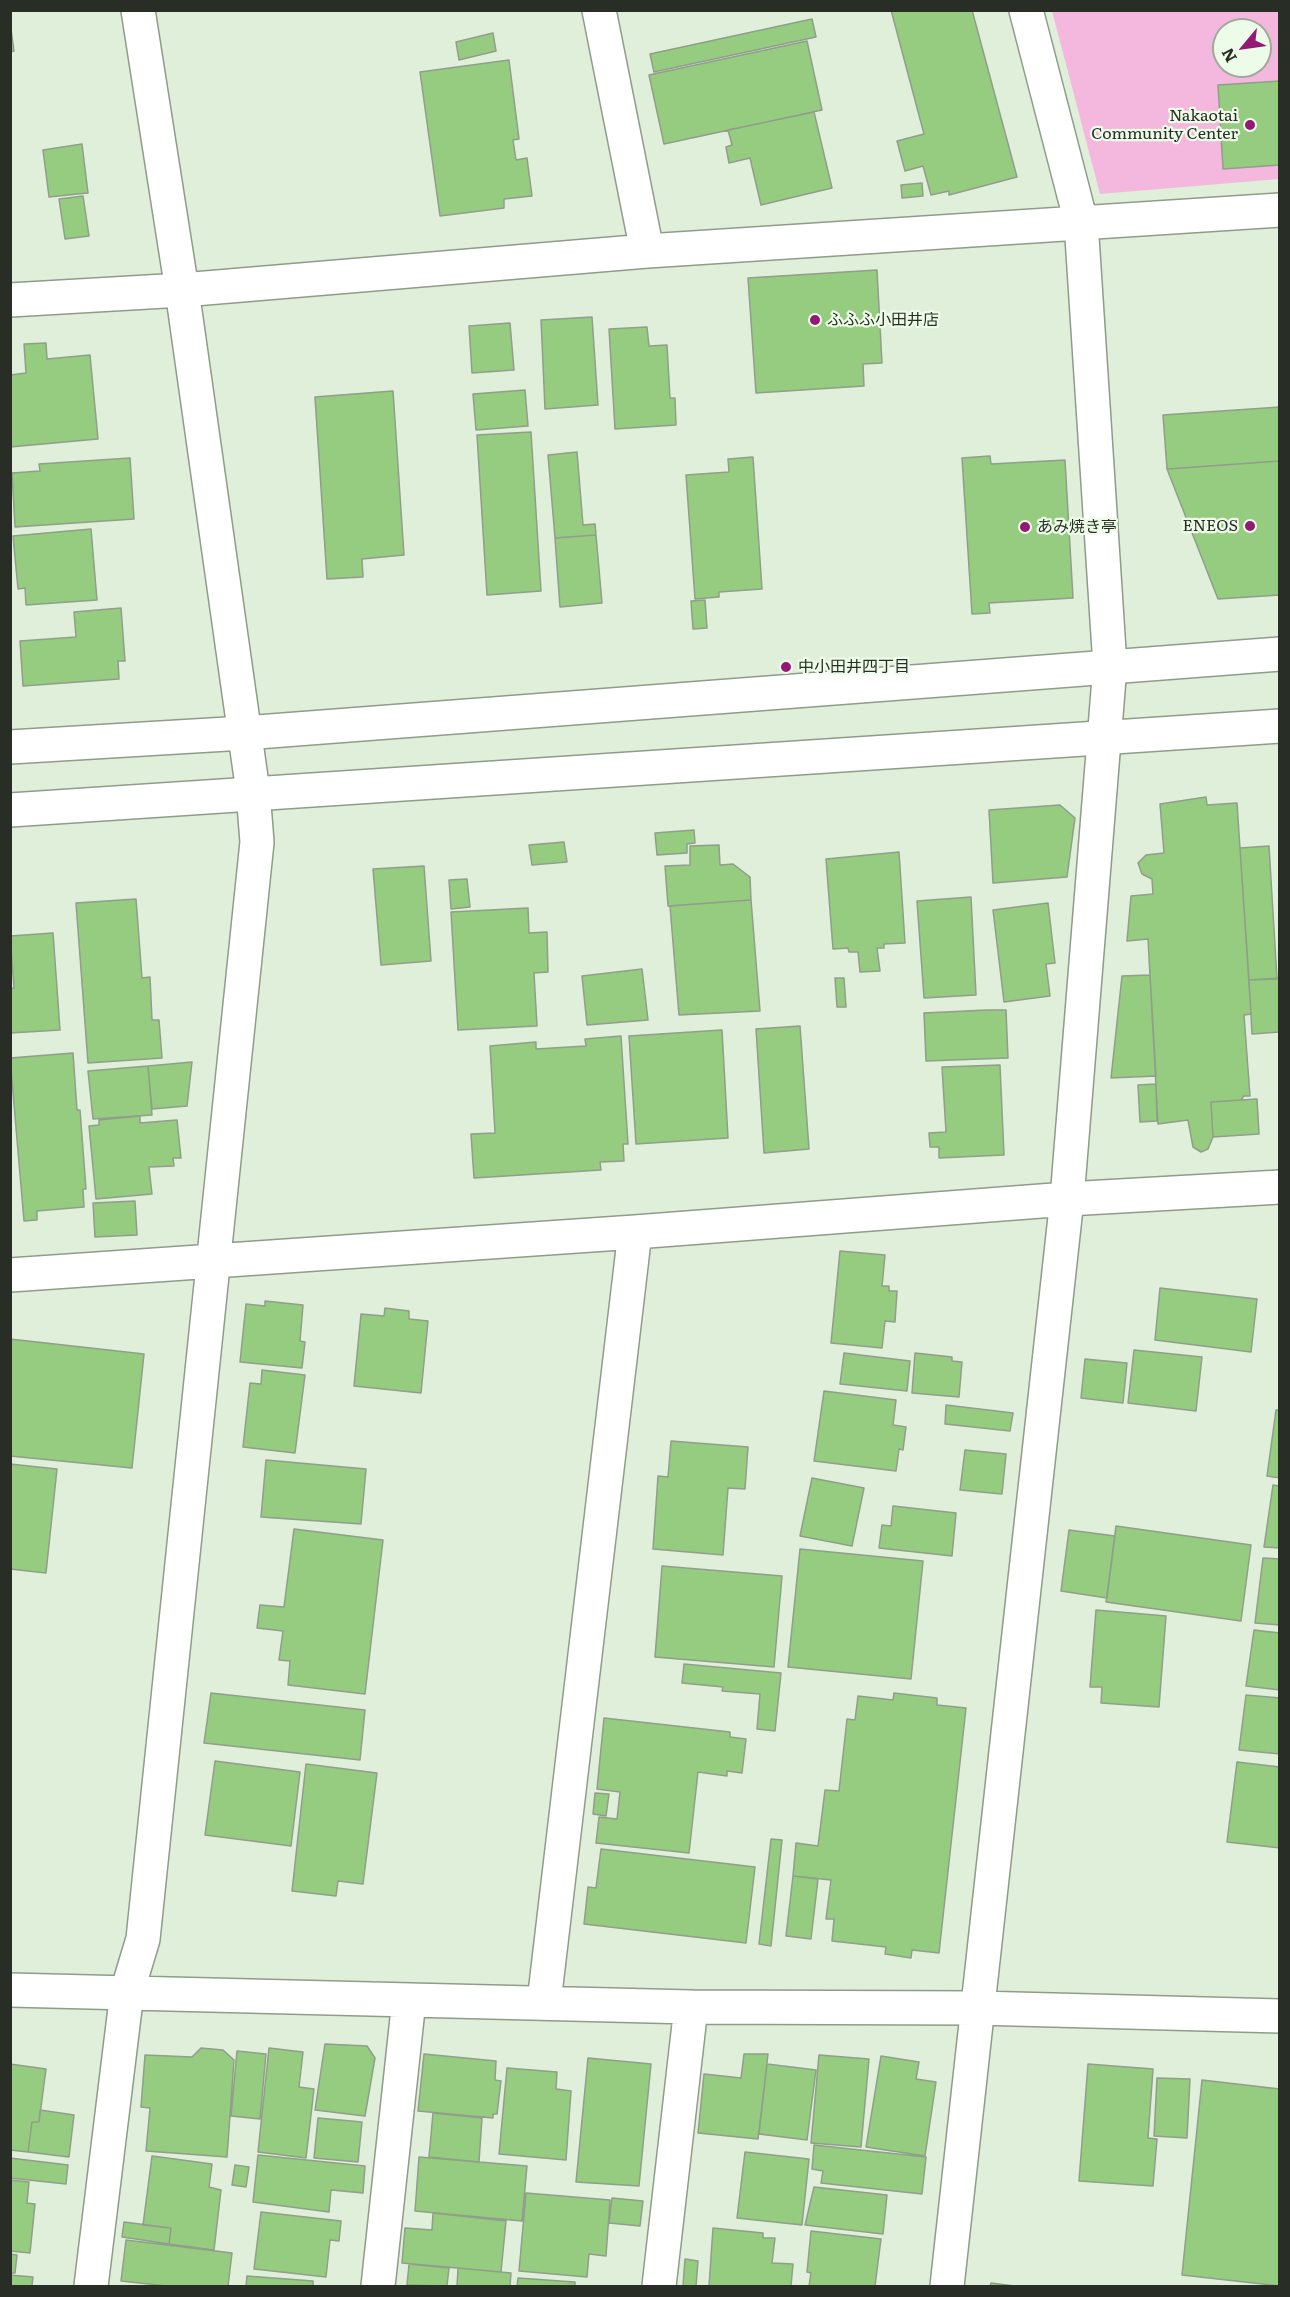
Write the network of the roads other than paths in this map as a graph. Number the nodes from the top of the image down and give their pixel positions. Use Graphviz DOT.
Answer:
graph roads {
  1 [pos="138,10"];
  2 [pos="599,10"];
  3 [pos="1026,10"];
  4 [pos="1280,210"];
  5 [pos="1081,222"];
  6 [pos="647,250"];
  7 [pos="182,290"];
  8 [pos="10,300"];
  9 [pos="1280,654"];
  10 [pos="1110,666"];
  11 [pos="1280,726"];
  12 [pos="244,733"];
  13 [pos="1105,736"];
  14 [pos="10,747"];
  15 [pos="253,792"];
  16 [pos="10,810"];
  17 [pos="1280,1187"];
  18 [pos="1067,1199"];
  19 [pos="635,1233"];
  20 [pos="214,1261"];
  21 [pos="10,1275"];
  22 [pos="10,1990"];
  23 [pos="128,1992"];
  24 [pos="409,2000"];
  25 [pos="544,2002"];
  26 [pos="691,2007"];
  27 [pos="976,2008"];
  28 [pos="1280,2016"];
  29 [pos="91,2286"];
  30 [pos="378,2286"];
  31 [pos="659,2286"];
  32 [pos="947,2286"];
  1 -- 7 [label="street"];
  2 -- 6 [label="street"];
  3 -- 5 [label="street"];
  4 -- 5 [label="street"];
  5 -- 6 [label="street"];
  5 -- 10 [label="street"];
  6 -- 7 [label="street"];
  7 -- 8 [label="street"];
  7 -- 12 [label="street"];
  9 -- 10 [label="street"];
  10 -- 12 [label="street"];
  10 -- 13 [label="street"];
  11 -- 13 [label="street"];
  12 -- 14 [label="street"];
  12 -- 15 [label="street"];
  13 -- 15 [label="street"];
  13 -- 18 [label="street"];
  15 -- 16 [label="street"];
  15 -- 20 [label="street"];
  17 -- 18 [label="street"];
  18 -- 19 [label="street"];
  18 -- 27 [label="street"];
  19 -- 20 [label="street"];
  19 -- 25 [label="street"];
  20 -- 21 [label="street"];
  20 -- 23 [label="street"];
  22 -- 23 [label="street"];
  23 -- 24 [label="street"];
  23 -- 29 [label="street"];
  24 -- 25 [label="street"];
  24 -- 30 [label="street"];
  25 -- 26 [label="street"];
  26 -- 27 [label="street"];
  26 -- 31 [label="street"];
  27 -- 28 [label="street"];
  27 -- 32 [label="street"];
}
